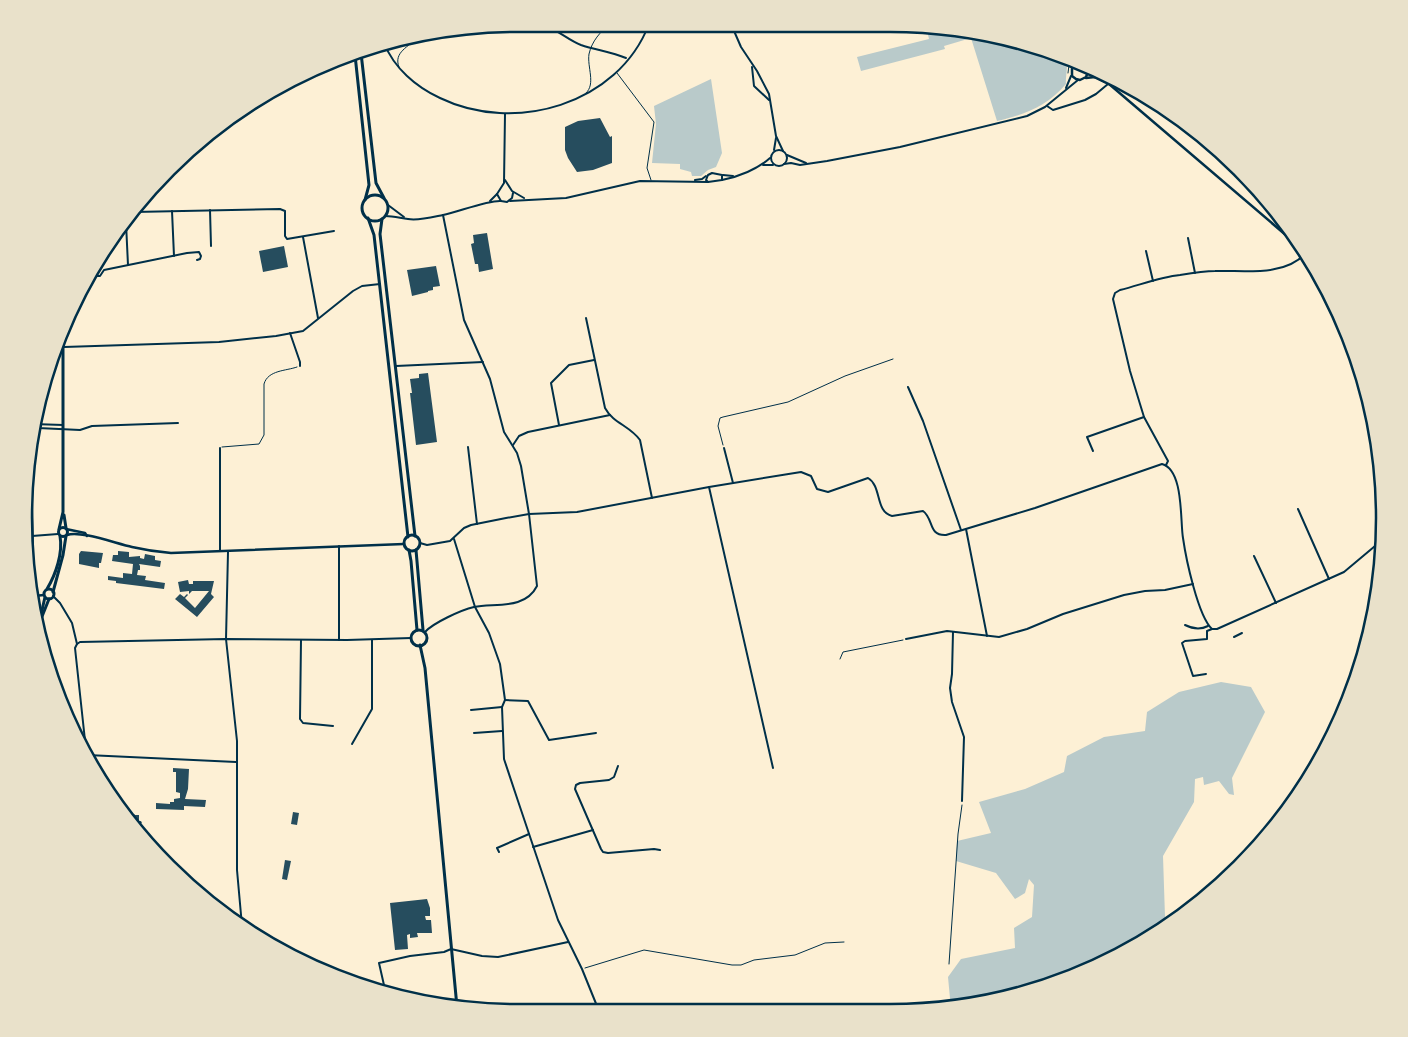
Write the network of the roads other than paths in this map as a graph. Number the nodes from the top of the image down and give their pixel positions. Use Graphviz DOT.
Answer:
graph roads {
  1 [pos="559,32"];
  2 [pos="601,32"];
  3 [pos="645,32"];
  4 [pos="734,32"];
  5 [pos="409,45"];
  6 [pos="591,46"];
  7 [pos="388,50"];
  8 [pos="362,58"];
  9 [pos="626,58"];
  10 [pos="356,60"];
  11 [pos="752,65"];
  12 [pos="1073,68"];
  13 [pos="400,69"];
  14 [pos="616,73"];
  15 [pos="1071,74"];
  16 [pos="1087,75"];
  17 [pos="1084,78"];
  18 [pos="1094,78"];
  19 [pos="1078,80"];
  20 [pos="1107,85"];
  21 [pos="1111,87"];
  22 [pos="1066,88"];
  23 [pos="584,95"];
  24 [pos="770,102"];
  25 [pos="1047,106"];
  26 [pos="1053,110"];
  27 [pos="1048,111"];
  28 [pos="506,114"];
  29 [pos="776,136"];
  30 [pos="774,150"];
  31 [pos="783,150"];
  32 [pos="786,154"];
  33 [pos="770,158"];
  34 [pos="784,164"];
  35 [pos="808,164"];
  36 [pos="775,165"];
  37 [pos="761,166"];
  38 [pos="708,175"];
  39 [pos="722,175"];
  40 [pos="735,176"];
  41 [pos="505,179"];
  42 [pos="651,180"];
  43 [pos="722,180"];
  44 [pos="690,181"];
  45 [pos="708,182"];
  46 [pos="502,187"];
  47 [pos="508,187"];
  48 [pos="512,191"];
  49 [pos="497,194"];
  50 [pos="384,198"];
  51 [pos="526,199"];
  52 [pos="365,200"];
  53 [pos="500,201"];
  54 [pos="510,201"];
  55 [pos="489,202"];
  56 [pos="388,205"];
  57 [pos="210,210"];
  58 [pos="172,211"];
  59 [pos="142,212"];
  60 [pos="443,215"];
  61 [pos="384,217"];
  62 [pos="368,218"];
  63 [pos="406,218"];
  64 [pos="334,231"];
  65 [pos="1281,231"];
  66 [pos="126,232"];
  67 [pos="303,237"];
  68 [pos="1188,238"];
  69 [pos="211,246"];
  70 [pos="1146,251"];
  71 [pos="174,256"];
  72 [pos="1300,259"];
  73 [pos="197,260"];
  74 [pos="128,265"];
  75 [pos="1194,273"];
  76 [pos="97,276"];
  77 [pos="1153,281"];
  78 [pos="380,284"];
  79 [pos="318,318"];
  80 [pos="586,318"];
  81 [pos="290,333"];
  82 [pos="64,347"];
  83 [pos="594,360"];
  84 [pos="483,362"];
  85 [pos="300,366"];
  86 [pos="395,366"];
  87 [pos="908,387"];
  88 [pos="610,415"];
  89 [pos="1144,417"];
  90 [pos="178,423"];
  91 [pos="42,425"];
  92 [pos="559,425"];
  93 [pos="63,427"];
  94 [pos="513,445"];
  95 [pos="468,447"];
  96 [pos="220,448"];
  97 [pos="724,448"];
  98 [pos="1093,451"];
  99 [pos="1166,465"];
  100 [pos="733,483"];
  101 [pos="709,487"];
  102 [pos="652,498"];
  103 [pos="1298,509"];
  104 [pos="63,512"];
  105 [pos="529,514"];
  106 [pos="478,524"];
  107 [pos="59,529"];
  108 [pos="66,529"];
  109 [pos="966,529"];
  110 [pos="961,530"];
  111 [pos="59,535"];
  112 [pos="33,536"];
  113 [pos="67,536"];
  114 [pos="87,536"];
  115 [pos="415,536"];
  116 [pos="408,537"];
  117 [pos="454,537"];
  118 [pos="420,543"];
  119 [pos="404,544"];
  120 [pos="339,546"];
  121 [pos="1374,547"];
  122 [pos="409,550"];
  123 [pos="416,550"];
  124 [pos="220,552"];
  125 [pos="228,552"];
  126 [pos="1254,556"];
  127 [pos="1329,579"];
  128 [pos="1194,584"];
  129 [pos="47,589"];
  130 [pos="39,596"];
  131 [pos="49,596"];
  132 [pos="1276,603"];
  133 [pos="475,607"];
  134 [pos="42,614"];
  135 [pos="1185,625"];
  136 [pos="1208,626"];
  137 [pos="417,630"];
  138 [pos="1212,630"];
  139 [pos="424,631"];
  140 [pos="953,632"];
  141 [pos="1242,633"];
  142 [pos="987,636"];
  143 [pos="1234,637"];
  144 [pos="412,638"];
  145 [pos="906,639"];
  146 [pos="226,640"];
  147 [pos="301,640"];
  148 [pos="339,640"];
  149 [pos="372,640"];
  150 [pos="77,644"];
  151 [pos="420,645"];
  152 [pos="1206,674"];
  153 [pos="505,700"];
  154 [pos="502,707"];
  155 [pos="471,710"];
  156 [pos="333,726"];
  157 [pos="502,731"];
  158 [pos="474,733"];
  159 [pos="596,733"];
  160 [pos="85,737"];
  161 [pos="352,744"];
  162 [pos="95,755"];
  163 [pos="236,762"];
  164 [pos="618,766"];
  165 [pos="773,768"];
  166 [pos="962,801"];
  167 [pos="593,830"];
  168 [pos="529,834"];
  169 [pos="534,847"];
  170 [pos="660,850"];
  171 [pos="499,852"];
  172 [pos="241,918"];
  173 [pos="568,942"];
  174 [pos="451,949"];
  175 [pos="384,985"];
  176 [pos="456,1000"];
  177 [pos="596,1004"];
  1 -- 6 [label="street"];
  2 -- 6 [label="lane"];
  3 -- 14 [label="street"];
  4 -- 11 [label="street"];
  5 -- 13 [label="lane"];
  6 -- 9 [label="street"];
  6 -- 23 [label="lane"];
  7 -- 13 [label="street"];
  8 -- 50 [label="main road"];
  10 -- 52 [label="main road"];
  11 -- 24 [label="street"];
  11 -- 24 [label="street"];
  12 -- 15 [label="street"];
  13 -- 28 [label="street"];
  14 -- 23 [label="street"];
  14 -- 42 [label="lane"];
  15 -- 19 [label="street"];
  15 -- 22 [label="street"];
  16 -- 17 [label="street"];
  17 -- 18 [label="street"];
  17 -- 19 [label="street"];
  19 -- 22 [label="street"];
  20 -- 26 [label="street"];
  21 -- 65 [label="street"];
  22 -- 25 [label="street"];
  23 -- 28 [label="street"];
  24 -- 29 [label="street"];
  25 -- 26 [label="street"];
  25 -- 35 [label="street"];
  26 -- 27 [label="street"];
  28 -- 41 [label="street"];
  29 -- 30 [label="street"];
  29 -- 31 [label="street"];
  30 -- 31 [label="street"];
  30 -- 33 [label="street"];
  31 -- 32 [label="street"];
  32 -- 34 [label="street"];
  32 -- 35 [label="street"];
  33 -- 36 [label="street"];
  33 -- 37 [label="street"];
  34 -- 35 [label="street"];
  34 -- 36 [label="street"];
  36 -- 37 [label="street"];
  37 -- 40 [label="street"];
  38 -- 39 [label="street"];
  38 -- 44 [label="street"];
  38 -- 45 [label="street"];
  39 -- 40 [label="street"];
  39 -- 43 [label="street"];
  40 -- 43 [label="street"];
  41 -- 46 [label="street"];
  41 -- 47 [label="street"];
  42 -- 44 [label="street"];
  42 -- 51 [label="street"];
  43 -- 45 [label="street"];
  44 -- 45 [label="street"];
  46 -- 47 [label="street"];
  46 -- 49 [label="street"];
  47 -- 48 [label="street"];
  48 -- 51 [label="street"];
  48 -- 54 [label="street"];
  49 -- 53 [label="street"];
  49 -- 55 [label="street"];
  50 -- 52 [label="main road"];
  50 -- 56 [label="main road"];
  51 -- 54 [label="street"];
  52 -- 62 [label="main road"];
  53 -- 54 [label="street"];
  53 -- 55 [label="street"];
  55 -- 60 [label="street"];
  56 -- 61 [label="main road"];
  56 -- 63 [label="street"];
  57 -- 58 [label="street"];
  57 -- 67 [label="street"];
  57 -- 69 [label="street"];
  58 -- 59 [label="street"];
  58 -- 71 [label="street"];
  60 -- 63 [label="street"];
  60 -- 84 [label="street"];
  61 -- 62 [label="main road"];
  61 -- 63 [label="street"];
  61 -- 86 [label="main road"];
  62 -- 78 [label="main road"];
  64 -- 67 [label="street"];
  66 -- 74 [label="street"];
  67 -- 79 [label="street"];
  68 -- 75 [label="street"];
  70 -- 77 [label="street"];
  71 -- 73 [label="street"];
  71 -- 74 [label="street"];
  72 -- 75 [label="street"];
  74 -- 76 [label="street"];
  75 -- 77 [label="street"];
  77 -- 89 [label="street"];
  78 -- 79 [label="street"];
  78 -- 116 [label="main road"];
  79 -- 81 [label="street"];
  80 -- 83 [label="street"];
  81 -- 82 [label="street"];
  81 -- 85 [label="street"];
  82 -- 93 [label="main road"];
  83 -- 88 [label="street"];
  83 -- 92 [label="street"];
  84 -- 86 [label="street"];
  84 -- 94 [label="street"];
  86 -- 115 [label="main road"];
  87 -- 110 [label="street"];
  88 -- 92 [label="street"];
  88 -- 102 [label="street"];
  89 -- 98 [label="street"];
  89 -- 99 [label="street"];
  90 -- 93 [label="street"];
  91 -- 93 [label="street"];
  92 -- 94 [label="street"];
  93 -- 104 [label="main road"];
  94 -- 105 [label="street"];
  95 -- 106 [label="street"];
  96 -- 124 [label="street"];
  97 -- 100 [label="street"];
  99 -- 109 [label="street"];
  99 -- 128 [label="street"];
  100 -- 101 [label="street"];
  100 -- 110 [label="street"];
  101 -- 102 [label="street"];
  101 -- 165 [label="street"];
  102 -- 105 [label="street"];
  103 -- 127 [label="street"];
  104 -- 107 [label="main road"];
  104 -- 108 [label="main road"];
  105 -- 106 [label="street"];
  105 -- 133 [label="street"];
  106 -- 117 [label="street"];
  107 -- 108 [label="main road"];
  107 -- 111 [label="main road"];
  108 -- 113 [label="main road"];
  108 -- 114 [label="street"];
  109 -- 110 [label="street"];
  109 -- 142 [label="street"];
  111 -- 112 [label="street"];
  111 -- 113 [label="main road"];
  111 -- 129 [label="main road"];
  113 -- 114 [label="street"];
  113 -- 131 [label="main road"];
  114 -- 124 [label="street"];
  115 -- 116 [label="main road"];
  115 -- 118 [label="main road"];
  116 -- 119 [label="main road"];
  117 -- 118 [label="street"];
  117 -- 133 [label="street"];
  118 -- 123 [label="main road"];
  119 -- 120 [label="street"];
  119 -- 122 [label="main road"];
  120 -- 125 [label="street"];
  120 -- 148 [label="street"];
  121 -- 127 [label="street"];
  122 -- 123 [label="main road"];
  122 -- 137 [label="main road"];
  123 -- 139 [label="main road"];
  124 -- 125 [label="street"];
  125 -- 146 [label="street"];
  126 -- 132 [label="street"];
  127 -- 132 [label="street"];
  128 -- 136 [label="street"];
  128 -- 142 [label="street"];
  129 -- 131 [label="main road"];
  129 -- 131 [label="main road"];
  130 -- 131 [label="street"];
  131 -- 134 [label="main road"];
  131 -- 150 [label="street"];
  132 -- 138 [label="street"];
  133 -- 139 [label="street"];
  133 -- 153 [label="street"];
  135 -- 136 [label="street"];
  136 -- 138 [label="street"];
  137 -- 139 [label="main road"];
  137 -- 144 [label="main road"];
  138 -- 152 [label="street"];
  139 -- 151 [label="main road"];
  140 -- 142 [label="street"];
  140 -- 145 [label="street"];
  140 -- 166 [label="street"];
  141 -- 143 [label="street"];
  144 -- 149 [label="street"];
  144 -- 151 [label="main road"];
  146 -- 147 [label="street"];
  146 -- 150 [label="street"];
  146 -- 163 [label="street"];
  147 -- 148 [label="street"];
  147 -- 156 [label="street"];
  148 -- 149 [label="street"];
  149 -- 161 [label="street"];
  150 -- 160 [label="street"];
  151 -- 174 [label="main road"];
  153 -- 154 [label="street"];
  153 -- 159 [label="street"];
  154 -- 155 [label="street"];
  154 -- 157 [label="street"];
  157 -- 158 [label="street"];
  157 -- 168 [label="street"];
  162 -- 163 [label="street"];
  163 -- 172 [label="street"];
  164 -- 167 [label="street"];
  167 -- 169 [label="street"];
  167 -- 170 [label="street"];
  168 -- 169 [label="street"];
  168 -- 171 [label="street"];
  169 -- 173 [label="street"];
  173 -- 174 [label="street"];
  173 -- 177 [label="street"];
  174 -- 175 [label="street"];
  174 -- 176 [label="main road"];
}
